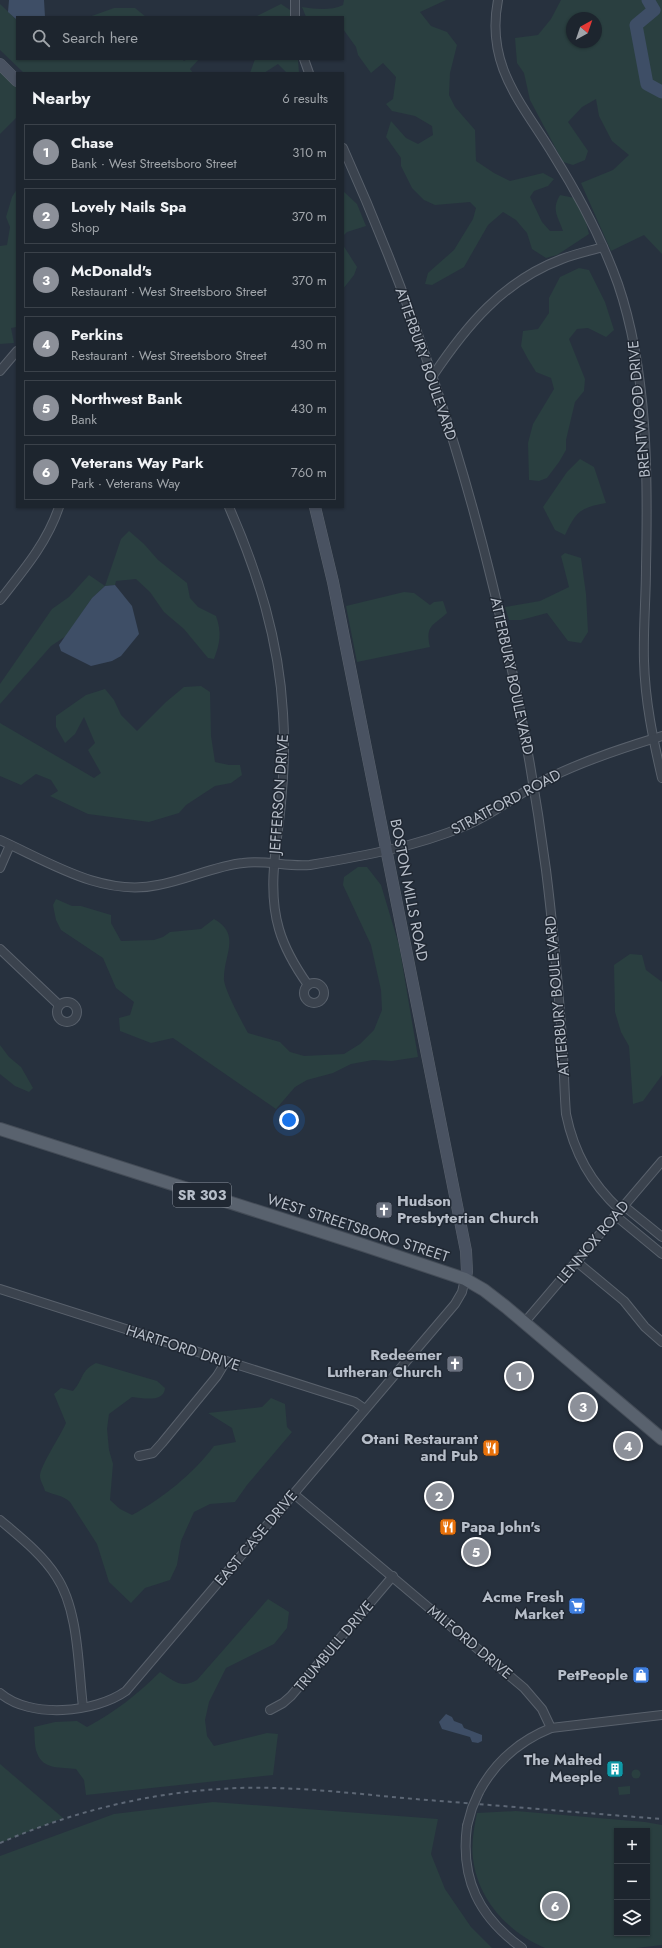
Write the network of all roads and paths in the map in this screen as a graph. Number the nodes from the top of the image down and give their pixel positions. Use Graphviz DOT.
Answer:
graph roads {
  1 [pos="294,0"];
  2 [pos="498,0"];
  3 [pos="295,16"];
  4 [pos="304,60"];
  5 [pos="0,64"];
  6 [pos="309,72"];
  7 [pos="16,80"];
  8 [pos="344,150"];
  9 [pos="603,247"];
  10 [pos="16,352"];
  11 [pos="0,371"];
  12 [pos="432,377"];
  13 [pos="59,508"];
  14 [pos="229,508"];
  15 [pos="315,508"];
  16 [pos="0,600"];
  17 [pos="662,736"];
  18 [pos="652,740"];
  19 [pos="662,778"];
  20 [pos="534,787"];
  21 [pos="0,840"];
  22 [pos="10,845"];
  23 [pos="386,852"];
  24 [pos="274,864"];
  25 [pos="0,868"];
  26 [pos="0,949"];
  27 [pos="308,985"];
  28 [pos="59,1005"];
  29 [pos="0,1130"];
  30 [pos="662,1161"];
  31 [pos="620,1211"];
  32 [pos="662,1237"];
  33 [pos="662,1254"];
  34 [pos="577,1262"];
  35 [pos="465,1279"];
  36 [pos="0,1289"];
  37 [pos="524,1323"];
  38 [pos="662,1342"];
  39 [pos="226,1361"];
  40 [pos="365,1410"];
  41 [pos="662,1439"];
  42 [pos="139,1456"];
  43 [pos="294,1494"];
  44 [pos="0,1520"];
  45 [pos="393,1576"];
  46 [pos="0,1693"];
  47 [pos="83,1707"];
  48 [pos="270,1710"];
  49 [pos="662,1715"];
  50 [pos="551,1728"];
  51 [pos="522,1948"];
  1 -- 3 [label="street"];
  2 -- 9 [label="street, BRENTWOOD DRIVE"];
  4 -- 6 [label="street"];
  5 -- 7 [label="street"];
  8 -- 12 [label="street, ATTERBURY BOULEVARD"];
  9 -- 12 [label="street"];
  9 -- 18 [label="street, BRENTWOOD DRIVE"];
  10 -- 11 [label="street"];
  12 -- 20 [label="street, ATTERBURY BOULEVARD"];
  13 -- 16 [label="street"];
  14 -- 24 [label="street, JEFFERSON DRIVE"];
  15 -- 23 [label="street, BOSTON MILLS ROAD"];
  17 -- 18 [label="street, STRATFORD ROAD"];
  18 -- 19 [label="street, BRENTWOOD DRIVE"];
  18 -- 20 [label="street, STRATFORD ROAD"];
  20 -- 23 [label="street, STRATFORD ROAD"];
  20 -- 31 [label="street, ATTERBURY BOULEVARD"];
  21 -- 22 [label="street, STRATFORD ROAD"];
  22 -- 24 [label="street, STRATFORD ROAD"];
  22 -- 25 [label="street"];
  23 -- 24 [label="street, STRATFORD ROAD"];
  23 -- 35 [label="street, BOSTON MILLS ROAD"];
  24 -- 27 [label="street, JEFFERSON DRIVE"];
  26 -- 28 [label="street"];
  29 -- 35 [label="main road, WEST STREETSBORO STREET / SR 303"];
  30 -- 31 [label="street, LENNOX ROAD"];
  31 -- 32 [label="street, ATTERBURY BOULEVARD"];
  31 -- 33 [label="street, ATTERBURY BOULEVARD"];
  31 -- 34 [label="street, LENNOX ROAD"];
  34 -- 37 [label="street, LENNOX ROAD"];
  34 -- 38 [label="street"];
  35 -- 37 [label="main road, WEST STREETSBORO STREET / SR 303"];
  35 -- 40 [label="street, EAST CASE DRIVE"];
  36 -- 39 [label="street, HARTFORD DRIVE"];
  37 -- 41 [label="main road, WEST STREETSBORO STREET / SR 303"];
  39 -- 40 [label="street, HARTFORD DRIVE"];
  39 -- 42 [label="street"];
  40 -- 43 [label="street, EAST CASE DRIVE"];
  43 -- 45 [label="street, MILFORD DRIVE"];
  43 -- 47 [label="street, EAST CASE DRIVE"];
  44 -- 47 [label="street"];
  45 -- 48 [label="street, TRUMBULL DRIVE"];
  45 -- 50 [label="street, MILFORD DRIVE"];
  46 -- 47 [label="street, EAST CASE DRIVE"];
  49 -- 50 [label="street"];
  50 -- 51 [label="street, bridge"];
}
